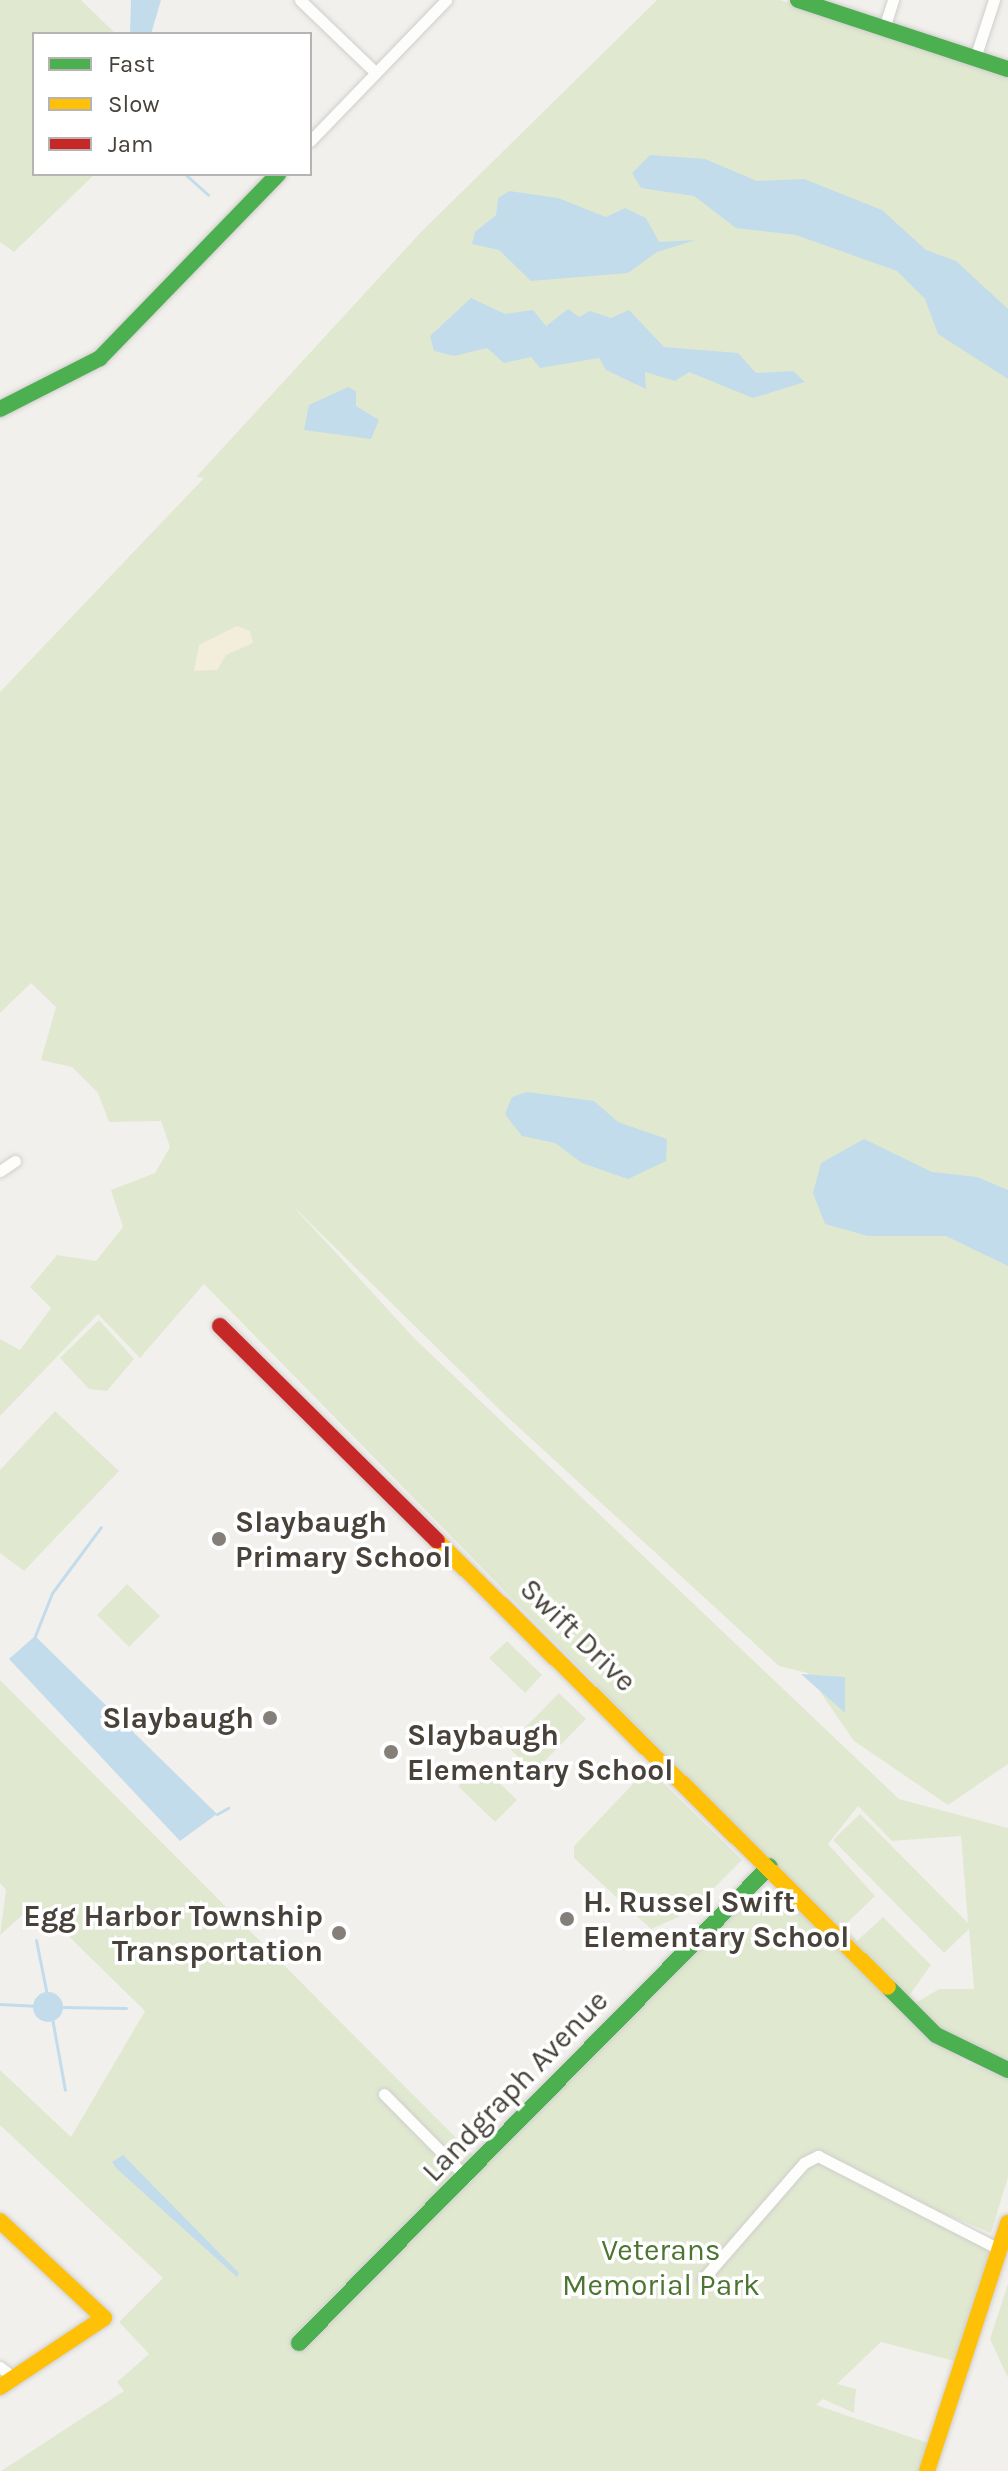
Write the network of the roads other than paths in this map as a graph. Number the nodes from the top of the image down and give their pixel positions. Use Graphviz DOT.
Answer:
graph roads {
  1 [pos="300,0"];
  2 [pos="446,0"];
  3 [pos="798,0"];
  4 [pos="893,0"];
  5 [pos="994,0"];
  6 [pos="884,28"];
  7 [pos="975,58"];
  8 [pos="1008,69"];
  9 [pos="376,73"];
  10 [pos="312,139"];
  11 [pos="276,176"];
  12 [pos="0,409"];
  13 [pos="15,1161"];
  14 [pos="0,1171"];
  15 [pos="220,1326"];
  16 [pos="770,1866"];
  17 [pos="1008,2070"];
  18 [pos="384,2094"];
  19 [pos="466,2177"];
  20 [pos="0,2221"];
  21 [pos="1008,2223"];
  22 [pos="999,2249"];
  23 [pos="703,2279"];
  24 [pos="299,2343"];
  25 [pos="0,2367"];
  26 [pos="7,2383"];
  27 [pos="927,2471"];
  1 -- 9 [label="street"];
  2 -- 9 [label="street"];
  3 -- 6 [label="street"];
  4 -- 6 [label="street"];
  5 -- 7 [label="street"];
  6 -- 7 [label="street"];
  7 -- 8 [label="street"];
  9 -- 10 [label="street"];
  11 -- 12 [label="street"];
  13 -- 14 [label="street"];
  15 -- 16 [label="street, Swift Drive"];
  16 -- 17 [label="street, Swift Drive"];
  16 -- 19 [label="street, Landgraph Avenue"];
  18 -- 19 [label="street"];
  19 -- 24 [label="street, Landgraph Avenue"];
  20 -- 26 [label="street"];
  21 -- 22 [label="street"];
  22 -- 23 [label="street"];
  22 -- 27 [label="street"];
  25 -- 26 [label="street"];
}
